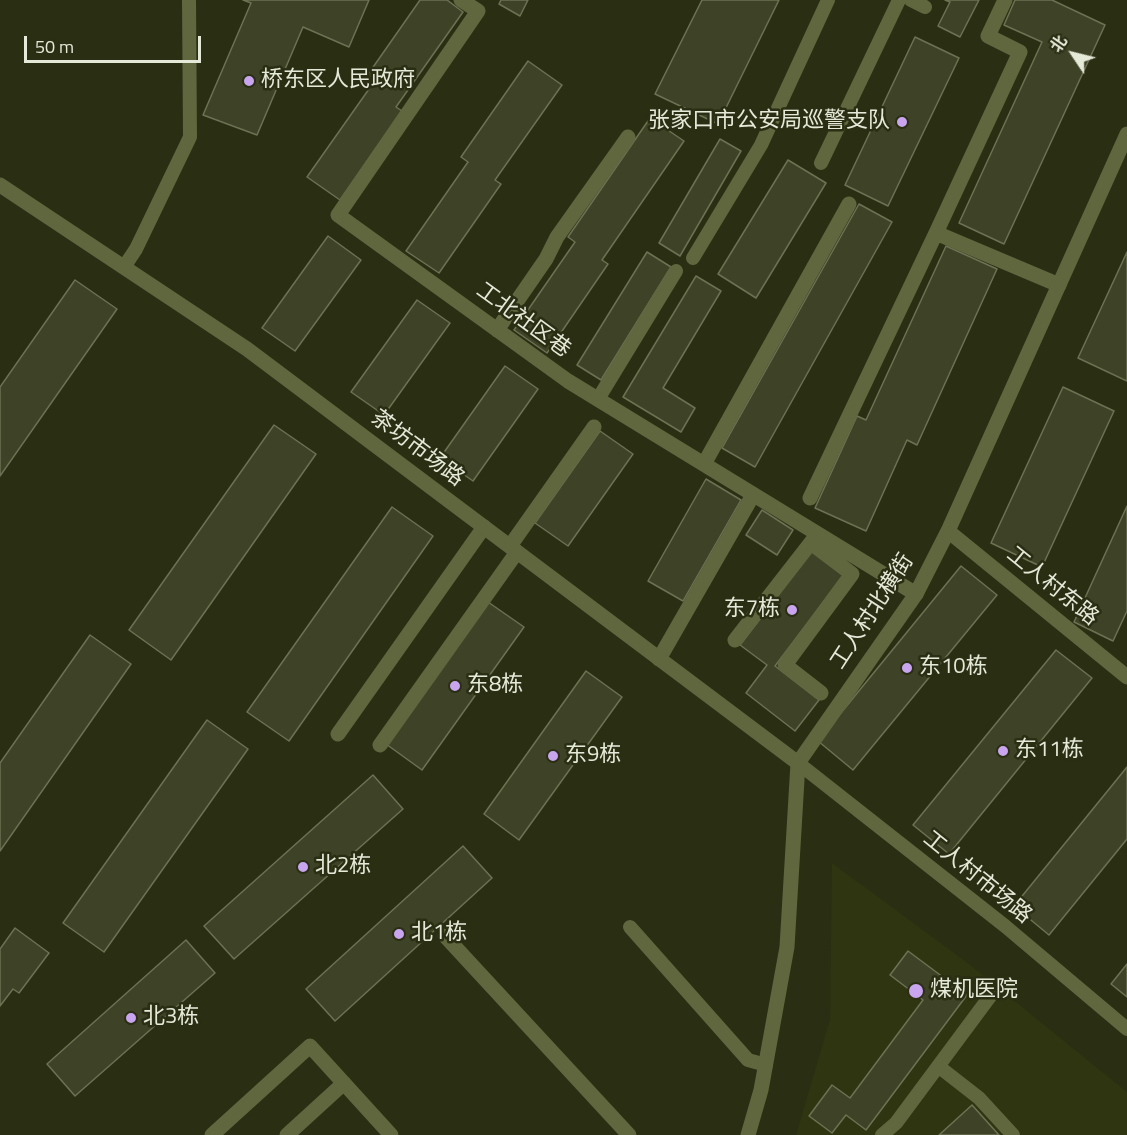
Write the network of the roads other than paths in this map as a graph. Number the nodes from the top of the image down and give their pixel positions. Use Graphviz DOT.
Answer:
graph roads {
  1 [pos="189,0"];
  2 [pos="461,0"];
  3 [pos="828,0"];
  4 [pos="899,0"];
  5 [pos="911,0"];
  6 [pos="1005,0"];
  7 [pos="925,7"];
  8 [pos="1127,134"];
  9 [pos="628,137"];
  10 [pos="821,163"];
  11 [pos="0,185"];
  12 [pos="849,204"];
  13 [pos="936,232"];
  14 [pos="693,258"];
  15 [pos="124,267"];
  16 [pos="676,271"];
  17 [pos="1059,285"];
  18 [pos="497,330"];
  19 [pos="598,399"];
  20 [pos="594,427"];
  21 [pos="704,464"];
  22 [pos="753,495"];
  23 [pos="810,498"];
  24 [pos="484,527"];
  25 [pos="948,531"];
  26 [pos="814,538"];
  27 [pos="513,549"];
  28 [pos="916,594"];
  29 [pos="735,640"];
  30 [pos="659,659"];
  31 [pos="1127,677"];
  32 [pos="821,693"];
  33 [pos="338,734"];
  34 [pos="380,745"];
  35 [pos="798,763"];
  36 [pos="630,927"];
  37 [pos="445,936"];
  38 [pos="991,995"];
  39 [pos="1127,1029"];
  40 [pos="766,1065"];
  41 [pos="938,1066"];
  42 [pos="344,1083"];
  43 [pos="212,1135"];
  44 [pos="287,1135"];
  45 [pos="391,1135"];
  46 [pos="629,1135"];
  47 [pos="748,1135"];
  48 [pos="882,1135"];
  49 [pos="1013,1135"];
  1 -- 15 [label="lane"];
  2 -- 18 [label="street, 工北社区巷"];
  3 -- 14 [label="lane"];
  4 -- 10 [label="lane"];
  5 -- 7 [label="lane"];
  6 -- 13 [label="street"];
  8 -- 17 [label="street, 工人村北横街"];
  9 -- 18 [label="street"];
  11 -- 15 [label="street, 茶坊市场路"];
  12 -- 21 [label="street"];
  13 -- 17 [label="street"];
  13 -- 23 [label="street"];
  15 -- 24 [label="street, 茶坊市场路"];
  16 -- 19 [label="lane"];
  17 -- 25 [label="street, 工人村北横街"];
  18 -- 19 [label="street, 工北社区巷"];
  19 -- 21 [label="street, 工北社区巷"];
  20 -- 27 [label="street"];
  21 -- 22 [label="street, 工北社区巷"];
  22 -- 26 [label="street, 工北社区巷"];
  22 -- 30 [label="street"];
  24 -- 27 [label="street, 茶坊市场路"];
  24 -- 33 [label="street"];
  25 -- 28 [label="street, 工人村北横街"];
  25 -- 31 [label="street, 工人村东路"];
  26 -- 28 [label="street, 工北社区巷"];
  26 -- 29 [label="street"];
  26 -- 32 [label="street"];
  27 -- 30 [label="street, 茶坊市场路"];
  27 -- 34 [label="street"];
  28 -- 35 [label="street, 工人村北横街"];
  30 -- 35 [label="street, 茶坊市场路"];
  35 -- 39 [label="lane, 工人村市场路"];
  35 -- 40 [label="street"];
  36 -- 40 [label="lane"];
  37 -- 46 [label="street"];
  38 -- 41 [label="lane"];
  40 -- 47 [label="street"];
  41 -- 48 [label="lane"];
  41 -- 49 [label="lane"];
  42 -- 43 [label="street"];
  42 -- 44 [label="street"];
  42 -- 45 [label="street"];
}
